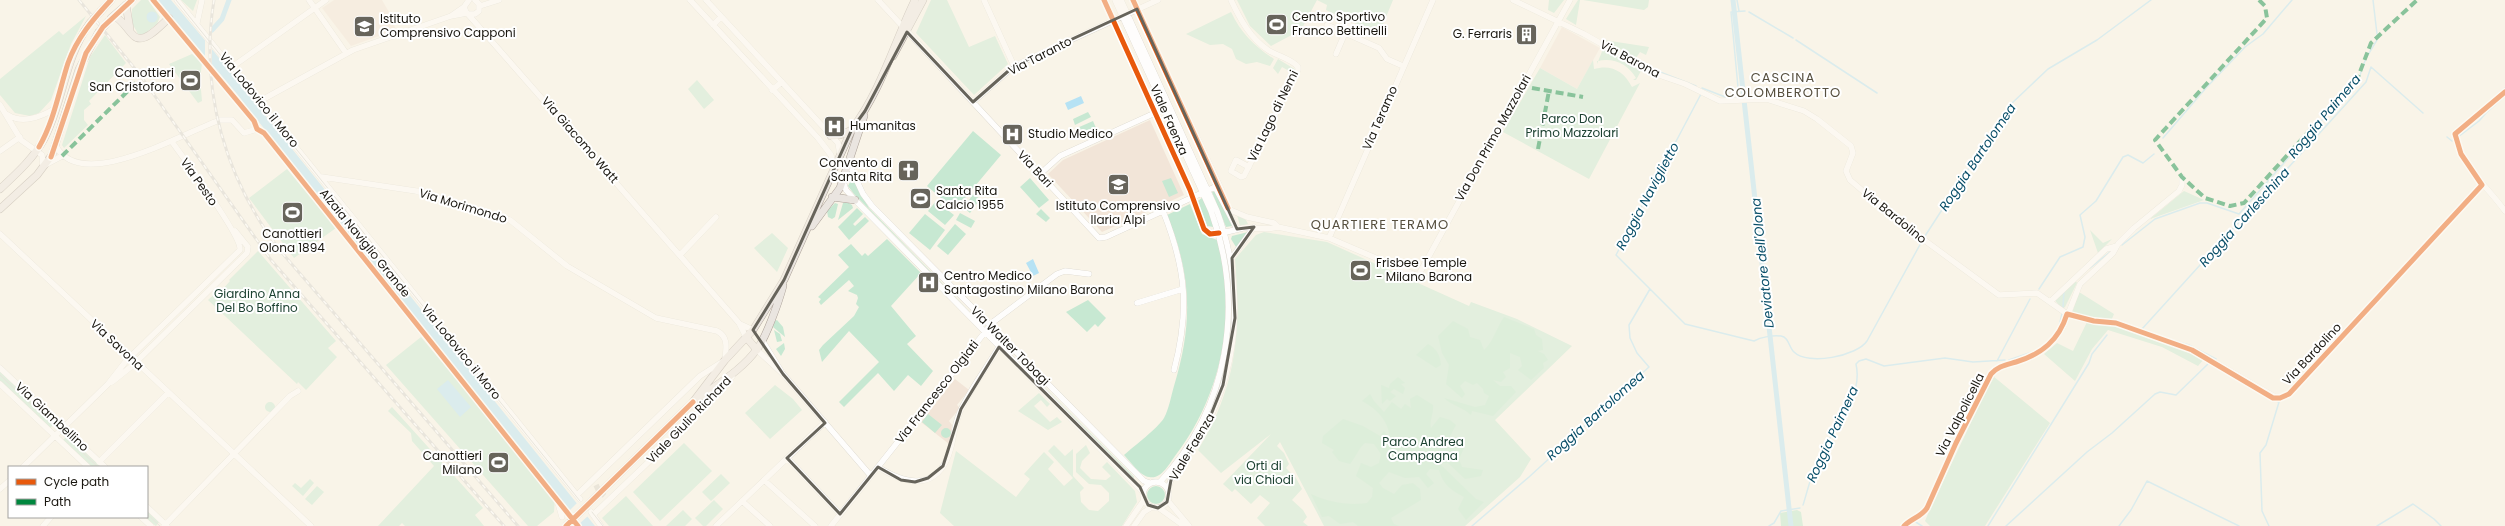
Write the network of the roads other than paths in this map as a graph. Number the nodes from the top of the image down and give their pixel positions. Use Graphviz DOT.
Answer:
graph roads {
  1 [pos="111,0"];
  2 [pos="132,0"];
  3 [pos="153,0"];
  4 [pos="177,0"];
  5 [pos="202,0"];
  6 [pos="309,0"];
  7 [pos="326,0"];
  8 [pos="469,0"];
  9 [pos="475,0"];
  10 [pos="499,0"];
  11 [pos="690,0"];
  12 [pos="706,0"];
  13 [pos="878,0"];
  14 [pos="915,0"];
  15 [pos="923,0"];
  16 [pos="984,0"];
  17 [pos="1104,0"];
  18 [pos="1115,0"];
  19 [pos="1121,0"];
  20 [pos="1134,0"];
  21 [pos="1158,0"];
  22 [pos="1231,0"];
  23 [pos="1433,0"];
  24 [pos="1513,0"];
  25 [pos="1570,0"];
  26 [pos="126,5"];
  27 [pos="480,6"];
  28 [pos="464,7"];
  29 [pos="314,8"];
  30 [pos="1137,9"];
  31 [pos="469,14"];
  32 [pos="476,14"];
  33 [pos="1125,15"];
  34 [pos="114,16"];
  35 [pos="451,16"];
  36 [pos="721,17"];
  37 [pos="168,18"];
  38 [pos="1114,20"];
  39 [pos="1558,20"];
  40 [pos="197,23"];
  41 [pos="1327,24"];
  42 [pos="1349,24"];
  43 [pos="713,25"];
  44 [pos="480,26"];
  45 [pos="130,29"];
  46 [pos="905,29"];
  47 [pos="1345,33"];
  48 [pos="346,54"];
  49 [pos="1336,54"];
  50 [pos="1014,66"];
  51 [pos="1403,66"];
  52 [pos="232,67"];
  53 [pos="782,82"];
  54 [pos="772,90"];
  55 [pos="2505,92"];
  56 [pos="1751,100"];
  57 [pos="260,101"];
  58 [pos="973,102"];
  59 [pos="0,105"];
  60 [pos="54,109"];
  61 [pos="866,111"];
  62 [pos="1155,113"];
  63 [pos="7,115"];
  64 [pos="257,129"];
  65 [pos="852,129"];
  66 [pos="829,133"];
  67 [pos="20,137"];
  68 [pos="818,138"];
  69 [pos="172,142"];
  70 [pos="56,146"];
  71 [pos="38,149"];
  72 [pos="0,151"];
  73 [pos="62,156"];
  74 [pos="840,156"];
  75 [pos="849,164"];
  76 [pos="44,166"];
  77 [pos="1249,167"];
  78 [pos="834,168"];
  79 [pos="1040,174"];
  80 [pos="322,177"];
  81 [pos="2182,177"];
  82 [pos="843,179"];
  83 [pos="2482,184"];
  84 [pos="0,189"];
  85 [pos="1206,191"];
  86 [pos="832,197"];
  87 [pos="1193,197"];
  88 [pos="855,200"];
  89 [pos="1228,208"];
  90 [pos="0,209"];
  91 [pos="1163,211"];
  92 [pos="2505,211"];
  93 [pos="716,217"];
  94 [pos="1247,217"];
  95 [pos="227,222"];
  96 [pos="1254,227"];
  97 [pos="1278,227"];
  98 [pos="1237,229"];
  99 [pos="1222,232"];
  100 [pos="807,233"];
  101 [pos="0,234"];
  102 [pos="1329,238"];
  103 [pos="2117,246"];
  104 [pos="680,255"];
  105 [pos="234,262"];
  106 [pos="1232,263"];
  107 [pos="1090,274"];
  108 [pos="784,280"];
  109 [pos="1183,289"];
  110 [pos="2050,301"];
  111 [pos="1137,303"];
  112 [pos="2067,314"];
  113 [pos="167,322"];
  114 [pos="740,324"];
  115 [pos="990,326"];
  116 [pos="172,328"];
  117 [pos="753,330"];
  118 [pos="985,332"];
  119 [pos="746,337"];
  120 [pos="762,340"];
  121 [pos="999,347"];
  122 [pos="757,350"];
  123 [pos="130,357"];
  124 [pos="724,360"];
  125 [pos="136,362"];
  126 [pos="0,368"];
  127 [pos="1174,370"];
  128 [pos="736,371"];
  129 [pos="783,374"];
  130 [pos="0,384"];
  131 [pos="108,384"];
  132 [pos="298,391"];
  133 [pos="168,393"];
  134 [pos="693,402"];
  135 [pos="825,422"];
  136 [pos="63,428"];
  137 [pos="55,436"];
  138 [pos="235,455"];
  139 [pos="787,458"];
  140 [pos="99,462"];
  141 [pos="24,466"];
  142 [pos="87,466"];
  143 [pos="104,466"];
  144 [pos="878,467"];
  145 [pos="871,476"];
  146 [pos="764,480"];
  147 [pos="8,482"];
  148 [pos="1160,482"];
  149 [pos="1150,483"];
  150 [pos="0,489"];
  151 [pos="1168,489"];
  152 [pos="1143,492"];
  153 [pos="579,497"];
  154 [pos="1144,500"];
  155 [pos="742,501"];
  156 [pos="1168,501"];
  157 [pos="1155,507"];
  158 [pos="148,508"];
  159 [pos="564,514"];
  160 [pos="840,514"];
  161 [pos="50,518"];
  162 [pos="142,518"];
  163 [pos="165,525"];
  164 [pos="43,526"];
  165 [pos="151,526"];
  166 [pos="311,526"];
  167 [pos="566,526"];
  168 [pos="602,526"];
  169 [pos="716,526"];
  170 [pos="770,526"];
  171 [pos="815,526"];
  172 [pos="831,526"];
  173 [pos="1126,526"];
  174 [pos="1134,526"];
  175 [pos="1184,526"];
  176 [pos="1189,526"];
  177 [pos="1904,526"];
  1 -- 60 [label="main road, bridge"];
  2 -- 26 [label="main road"];
  3 -- 37 [label="street, Alzaia Naviglio Grande"];
  4 -- 40 [label="street, Via Lodovico il Moro"];
  5 -- 40 [label="street"];
  6 -- 29 [label="street"];
  7 -- 29 [label="street"];
  8 -- 28 [label="street"];
  9 -- 27 [label="street"];
  10 -- 27 [label="street"];
  11 -- 43 [label="street"];
  12 -- 36 [label="street"];
  13 -- 46 [label="street, Via Bari"];
  14 -- 46 [label="main road"];
  15 -- 46 [label="main road"];
  16 -- 50 [label="street"];
  17 -- 38 [label="street, Viale Faenza"];
  18 -- 33 [label="street, Viale Faenza"];
  19 -- 33 [label="street, Viale Faenza"];
  20 -- 30 [label="street, Viale Faenza"];
  21 -- 30 [label="street, Via Taranto"];
  22 -- 77 [label="street, Via Lago di Nemi"];
  23 -- 51 [label="street, Via Teramo"];
  24 -- 39 [label="street, Via Barona"];
  25 -- 39 [label="street, Via Don Primo Mazzolari"];
  26 -- 34 [label="main road"];
  26 -- 45 [label="main road"];
  27 -- 32 [label="street"];
  28 -- 31 [label="street, Via Giacomo Watt"];
  28 -- 35 [label="street"];
  29 -- 48 [label="street"];
  29 -- 52 [label="street"];
  30 -- 33 [label="street, Via Taranto"];
  30 -- 89 [label="street, Viale Faenza"];
  31 -- 32 [label="street"];
  31 -- 35 [label="street"];
  31 -- 44 [label="street, Via Giacomo Watt"];
  32 -- 44 [label="street, Via Giacomo Watt"];
  33 -- 38 [label="street, Via Taranto"];
  33 -- 85 [label="street, Viale Faenza"];
  34 -- 45 [label="main road"];
  34 -- 70 [label="main road, bridge"];
  35 -- 48 [label="street"];
  36 -- 43 [label="street"];
  36 -- 53 [label="street"];
  37 -- 45 [label="main road"];
  37 -- 64 [label="street, Alzaia Naviglio Grande"];
  38 -- 50 [label="street, Via Taranto"];
  38 -- 62 [label="street, Viale Faenza"];
  39 -- 56 [label="street, Via Barona"];
  39 -- 102 [label="street, Via Don Primo Mazzolari"];
  40 -- 52 [label="street, Via Lodovico il Moro"];
  41 -- 47 [label="street"];
  42 -- 47 [label="street"];
  43 -- 54 [label="street"];
  44 -- 104 [label="street, Via Giacomo Watt"];
  46 -- 58 [label="street, Via Bari"];
  46 -- 61 [label="main road"];
  47 -- 49 [label="street"];
  47 -- 51 [label="street"];
  48 -- 57 [label="street"];
  50 -- 58 [label="street, Via Taranto"];
  51 -- 102 [label="street, Via Teramo"];
  52 -- 57 [label="street, Via Lodovico il Moro"];
  53 -- 54 [label="street"];
  53 -- 66 [label="street"];
  54 -- 68 [label="street"];
  55 -- 83 [label="street"];
  56 -- 110 [label="street, Via Bardolino"];
  57 -- 80 [label="street, Via Lodovico il Moro"];
  58 -- 79 [label="street, Via Bari"];
  59 -- 63 [label="street"];
  60 -- 63 [label="street"];
  60 -- 71 [label="main road"];
  61 -- 65 [label="main road"];
  61 -- 75 [label="main road"];
  62 -- 79 [label="street"];
  62 -- 87 [label="street, Viale Faenza"];
  63 -- 67 [label="street"];
  64 -- 69 [label="street"];
  64 -- 159 [label="street, Alzaia Naviglio Grande"];
  65 -- 66 [label="main road"];
  65 -- 74 [label="main road"];
  66 -- 68 [label="street"];
  66 -- 74 [label="street"];
  67 -- 71 [label="street"];
  67 -- 72 [label="street"];
  68 -- 78 [label="street"];
  69 -- 73 [label="street"];
  69 -- 95 [label="street, Via Pesto"];
  70 -- 73 [label="street"];
  70 -- 76 [label="main road"];
  71 -- 76 [label="street"];
  71 -- 84 [label="main road"];
  73 -- 76 [label="street"];
  74 -- 75 [label="main road"];
  74 -- 78 [label="main road"];
  75 -- 82 [label="main road"];
  75 -- 115 [label="street, Via Walter Tobagi"];
  76 -- 90 [label="main road"];
  78 -- 82 [label="main road"];
  78 -- 100 [label="main road"];
  79 -- 91 [label="street, Via Bari"];
  80 -- 124 [label="street, Via Morimondo"];
  80 -- 153 [label="street, Via Lodovico il Moro"];
  81 -- 103 [label="street"];
  82 -- 86 [label="main road"];
  82 -- 88 [label="street, Via Walter Tobagi"];
  83 -- 92 [label="street"];
  83 -- 112 [label="street, Via Bardolino"];
  85 -- 87 [label="street"];
  85 -- 89 [label="street, Viale Faenza"];
  85 -- 99 [label="street, Viale Faenza"];
  86 -- 88 [label="main road"];
  86 -- 100 [label="main road"];
  87 -- 91 [label="street, Via Bari"];
  87 -- 99 [label="street, Viale Faenza"];
  88 -- 118 [label="street, Via Walter Tobagi"];
  89 -- 94 [label="street"];
  89 -- 98 [label="street, Viale Faenza"];
  91 -- 109 [label="street"];
  93 -- 104 [label="street"];
  94 -- 96 [label="street"];
  94 -- 97 [label="street"];
  95 -- 105 [label="street, Via Pesto"];
  95 -- 105 [label="street, Via Pesto"];
  96 -- 97 [label="street"];
  96 -- 98 [label="street"];
  96 -- 106 [label="street, Viale Faenza"];
  97 -- 102 [label="street"];
  98 -- 99 [label="street"];
  99 -- 106 [label="street, Viale Faenza"];
  99 -- 148 [label="street, Viale Faenza"];
  100 -- 108 [label="main road"];
  101 -- 123 [label="street, Via Savona"];
  103 -- 110 [label="street"];
  103 -- 112 [label="street"];
  104 -- 114 [label="street, Via Giacomo Watt"];
  105 -- 113 [label="street"];
  105 -- 116 [label="street"];
  106 -- 151 [label="street, Viale Faenza"];
  107 -- 115 [label="street, Via Francesco Olgiati"];
  108 -- 117 [label="main road"];
  108 -- 120 [label="main road"];
  109 -- 111 [label="street"];
  109 -- 127 [label="street"];
  110 -- 112 [label="street, Via Bardolino"];
  112 -- 177 [label="street, Via Valpolicella"];
  113 -- 116 [label="street"];
  113 -- 123 [label="street"];
  114 -- 117 [label="street"];
  114 -- 119 [label="street"];
  115 -- 118 [label="street, Via Francesco Olgiati"];
  115 -- 149 [label="street, Via Walter Tobagi"];
  116 -- 125 [label="street"];
  117 -- 119 [label="main road"];
  117 -- 120 [label="main road"];
  118 -- 121 [label="street, Via Walter Tobagi"];
  118 -- 144 [label="street, Via Francesco Olgiati"];
  119 -- 122 [label="main road"];
  119 -- 124 [label="main road"];
  120 -- 122 [label="main road"];
  120 -- 129 [label="street"];
  121 -- 144 [label="street"];
  121 -- 152 [label="street, Via Walter Tobagi"];
  122 -- 128 [label="main road"];
  122 -- 129 [label="street"];
  123 -- 125 [label="street, Via Savona"];
  123 -- 131 [label="street"];
  124 -- 134 [label="main road, Viale Giulio Richard"];
  124 -- 153 [label="street, Viale Giulio Richard"];
  125 -- 131 [label="street"];
  125 -- 133 [label="street, Via Savona"];
  126 -- 136 [label="street, Via Giambellino"];
  128 -- 134 [label="main road, Viale Giulio Richard"];
  128 -- 168 [label="street, Viale Giulio Richard"];
  129 -- 135 [label="street"];
  130 -- 137 [label="street, Via Giambellino"];
  131 -- 136 [label="street"];
  132 -- 138 [label="street"];
  133 -- 138 [label="street, Via Savona"];
  133 -- 140 [label="street"];
  134 -- 167 [label="main road, bridge"];
  135 -- 139 [label="street"];
  135 -- 145 [label="street"];
  136 -- 137 [label="street"];
  136 -- 140 [label="street, Via Giambellino"];
  137 -- 141 [label="street"];
  137 -- 142 [label="street, Via Giambellino"];
  138 -- 163 [label="street"];
  138 -- 166 [label="street, Via Savona"];
  139 -- 146 [label="street"];
  139 -- 160 [label="street"];
  140 -- 143 [label="street, Via Giambellino"];
  144 -- 145 [label="street, Via Francesco Olgiati"];
  145 -- 160 [label="street, Via Francesco Olgiati"];
  146 -- 155 [label="street"];
  146 -- 171 [label="street"];
  147 -- 150 [label="street"];
  148 -- 149 [label="street"];
  148 -- 151 [label="street"];
  149 -- 152 [label="street"];
  151 -- 156 [label="street"];
  152 -- 154 [label="street"];
  154 -- 157 [label="street"];
  154 -- 173 [label="street"];
  155 -- 169 [label="street"];
  155 -- 170 [label="street"];
  156 -- 157 [label="street"];
  156 -- 176 [label="street"];
  157 -- 174 [label="street"];
  157 -- 175 [label="street"];
  158 -- 163 [label="street"];
  160 -- 172 [label="street, Via Francesco Olgiati"];
  161 -- 164 [label="street"];
  162 -- 165 [label="street"];
}
